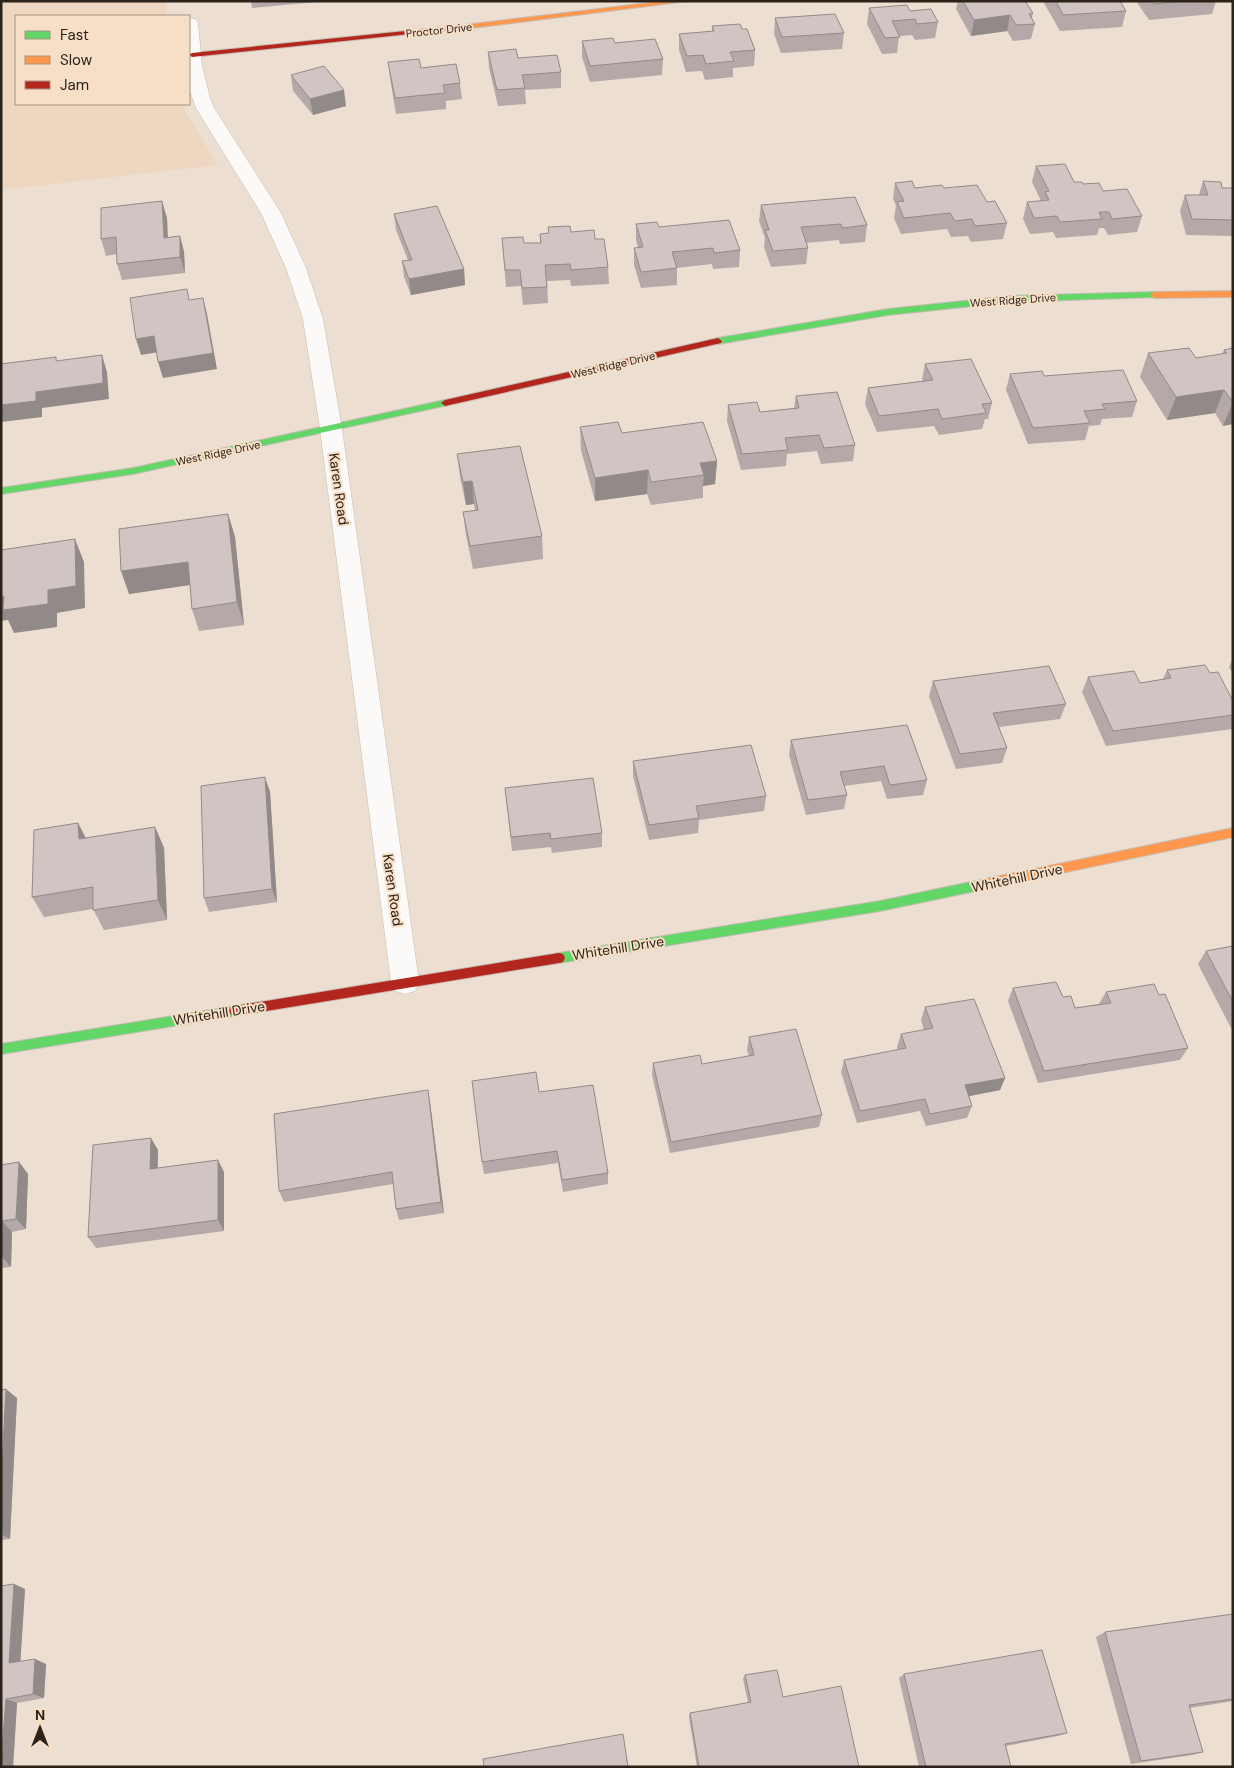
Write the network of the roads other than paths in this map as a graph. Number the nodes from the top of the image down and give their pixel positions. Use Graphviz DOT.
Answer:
graph roads {
  1 [pos="685,1"];
  2 [pos="190,36"];
  3 [pos="192,55"];
  4 [pos="1233,294"];
  5 [pos="331,429"];
  6 [pos="1,491"];
  7 [pos="1233,832"];
  8 [pos="405,982"];
  9 [pos="1,1050"];
  1 -- 3 [label="street, Proctor Drive"];
  2 -- 3 [label="street, Karen Road"];
  3 -- 5 [label="street, Karen Road"];
  4 -- 5 [label="street, West Ridge Drive"];
  5 -- 6 [label="street, West Ridge Drive"];
  5 -- 8 [label="street, Karen Road"];
  7 -- 8 [label="street, Whitehill Drive"];
  8 -- 9 [label="street, Whitehill Drive"];
}
